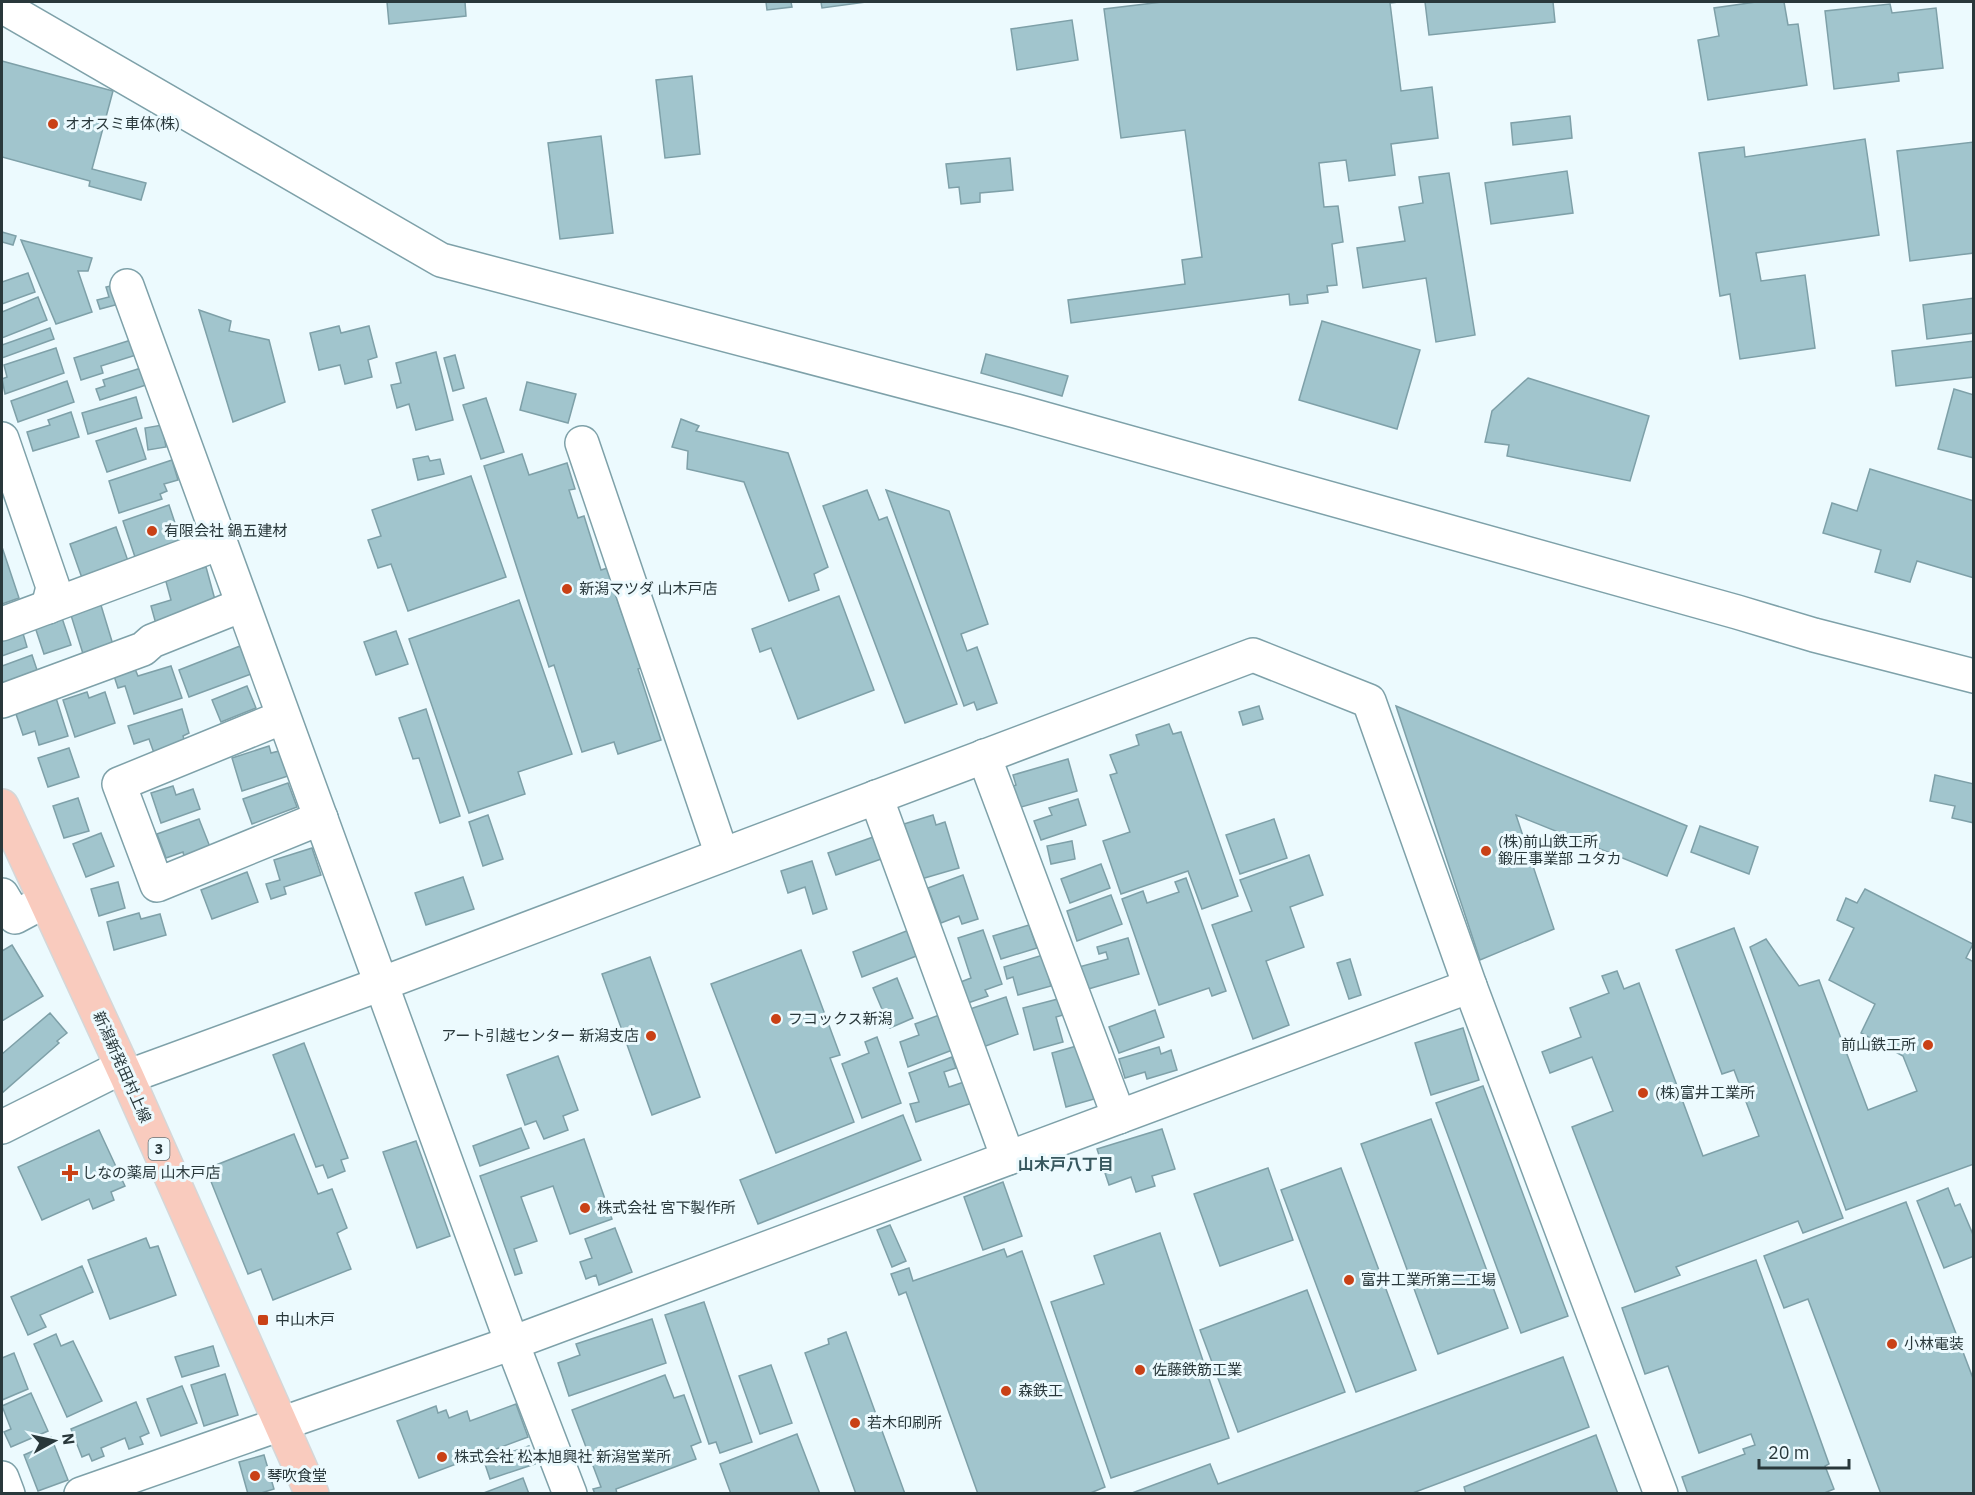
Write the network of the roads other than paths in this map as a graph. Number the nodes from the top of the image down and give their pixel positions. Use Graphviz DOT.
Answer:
graph roads {
  1 [pos="2,6"];
  2 [pos="127,286"];
  3 [pos="2,439"];
  4 [pos="582,443"];
  5 [pos="220,543"];
  6 [pos="243,605"];
  7 [pos="48,607"];
  8 [pos="2,624"];
  9 [pos="1974,676"];
  10 [pos="2,701"];
  11 [pos="284,717"];
  12 [pos="984,756"];
  13 [pos="876,797"];
  14 [pos="2,806"];
  15 [pos="321,818"];
  16 [pos="722,855"];
  17 [pos="2,896"];
  18 [pos="45,901"];
  19 [pos="381,984"];
  20 [pos="1470,986"];
  21 [pos="125,1072"];
  22 [pos="1119,1117"];
  23 [pos="2,1127"];
  24 [pos="1008,1158"];
  25 [pos="512,1343"];
  26 [pos="281,1424"];
  27 [pos="2,1478"];
  28 [pos="85,1493"];
  29 [pos="8,1494"];
  30 [pos="312,1494"];
  31 [pos="570,1494"];
  32 [pos="1661,1494"];
  1 -- 9 [label="street"];
  2 -- 5 [label="street"];
  3 -- 7 [label="street"];
  4 -- 16 [label="street"];
  5 -- 6 [label="street"];
  5 -- 7 [label="street"];
  6 -- 10 [label="street"];
  6 -- 11 [label="street"];
  7 -- 8 [label="street"];
  11 -- 15 [label="street"];
  11 -- 15 [label="street"];
  12 -- 13 [label="street"];
  12 -- 20 [label="street"];
  12 -- 22 [label="street"];
  13 -- 16 [label="street"];
  13 -- 24 [label="street"];
  14 -- 18 [label="main road, 新潟新発田村上線 / 3"];
  15 -- 19 [label="street"];
  16 -- 19 [label="street"];
  17 -- 18 [label="street"];
  18 -- 21 [label="main road, 新潟新発田村上線 / 3"];
  19 -- 21 [label="street"];
  19 -- 25 [label="street"];
  20 -- 22 [label="street"];
  20 -- 32 [label="street"];
  21 -- 23 [label="street"];
  21 -- 26 [label="main road, 新潟新発田村上線 / 3"];
  22 -- 24 [label="street"];
  24 -- 25 [label="street"];
  25 -- 26 [label="street"];
  25 -- 31 [label="street"];
  26 -- 28 [label="street"];
  26 -- 30 [label="main road, 新潟新発田村上線 / 3"];
  27 -- 29 [label="street"];
}
